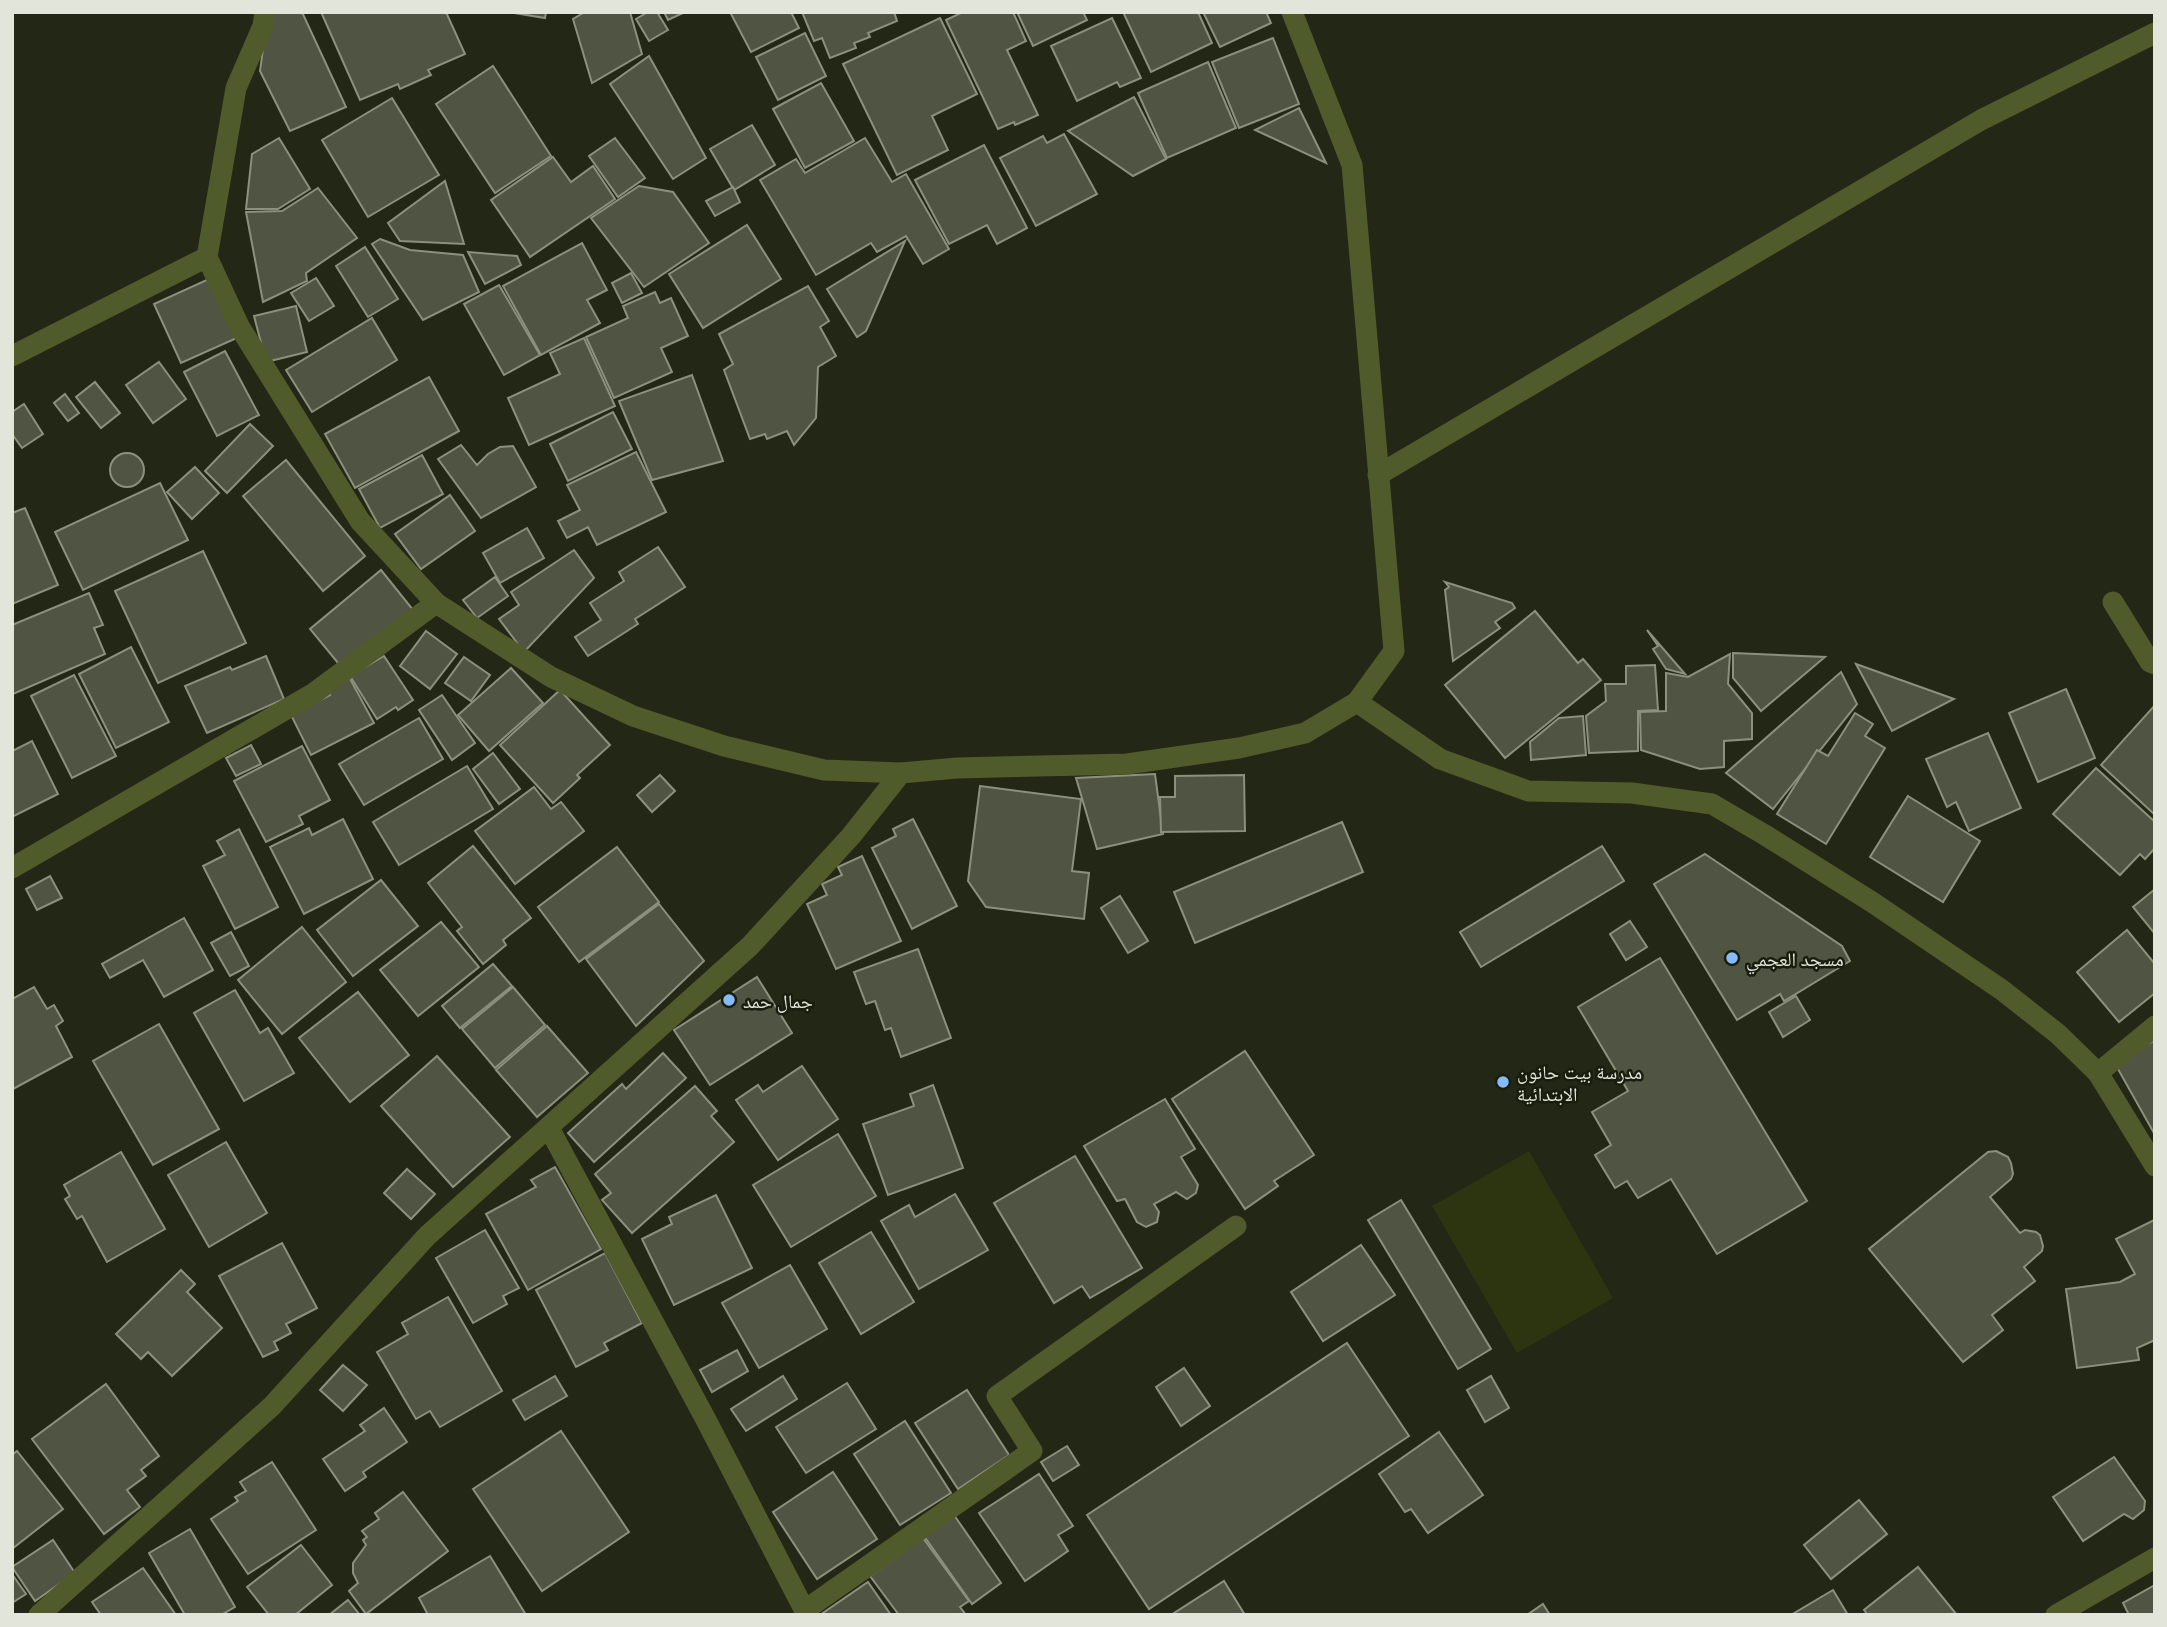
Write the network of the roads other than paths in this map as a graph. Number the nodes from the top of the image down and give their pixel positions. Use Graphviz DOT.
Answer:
graph roads {
  1 [pos="265,12"];
  2 [pos="1292,12"];
  3 [pos="2155,33"];
  4 [pos="207,257"];
  5 [pos="12,356"];
  6 [pos="1378,475"];
  7 [pos="2113,602"];
  8 [pos="436,603"];
  9 [pos="2155,664"];
  10 [pos="1357,702"];
  11 [pos="901,773"];
  12 [pos="12,868"];
  13 [pos="2155,1026"];
  14 [pos="2098,1073"];
  15 [pos="549,1128"];
  16 [pos="2155,1167"];
  17 [pos="1236,1226"];
  18 [pos="2155,1558"];
  19 [pos="806,1612"];
  20 [pos="39,1615"];
  21 [pos="2056,1615"];
  1 -- 4 [label="street"];
  2 -- 6 [label="street"];
  3 -- 6 [label="street"];
  4 -- 5 [label="street"];
  4 -- 8 [label="street"];
  6 -- 10 [label="street"];
  7 -- 9 [label="street"];
  8 -- 11 [label="street"];
  8 -- 12 [label="street"];
  10 -- 11 [label="street"];
  10 -- 14 [label="street"];
  11 -- 15 [label="street"];
  13 -- 14 [label="street"];
  14 -- 16 [label="street"];
  15 -- 19 [label="street"];
  15 -- 20 [label="street"];
  17 -- 19 [label="street"];
  18 -- 21 [label="street"];
}
